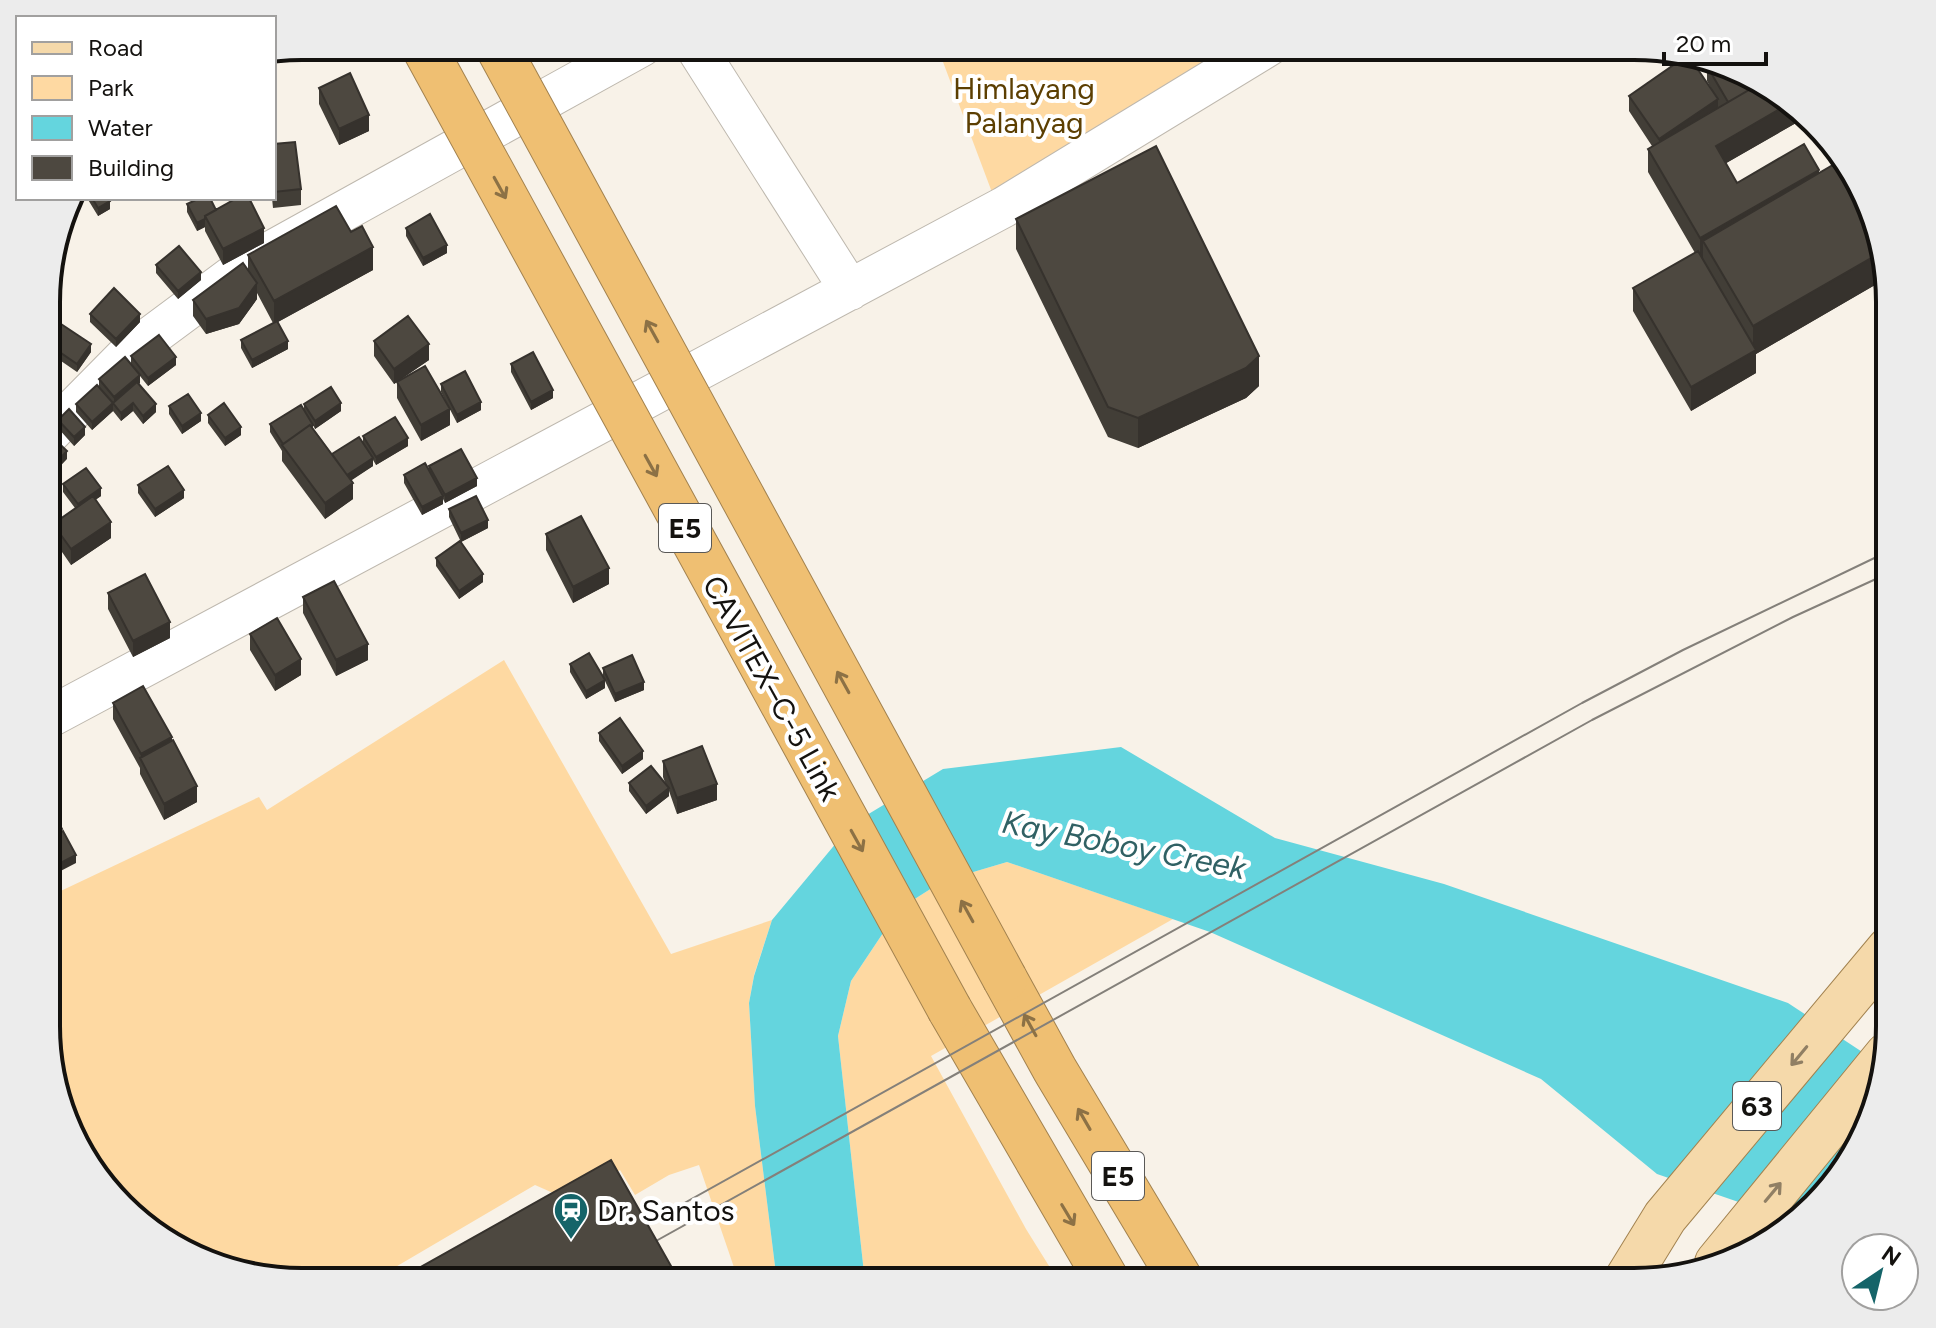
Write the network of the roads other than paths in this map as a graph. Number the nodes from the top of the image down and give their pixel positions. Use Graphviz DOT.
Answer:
graph roads {
  1 [pos="431,60"];
  2 [pos="505,60"];
  3 [pos="616,60"];
  4 [pos="704,60"];
  5 [pos="1244,61"];
  6 [pos="850,290"];
  7 [pos="60,423"];
  8 [pos="61,711"];
  9 [pos="1875,965"];
  10 [pos="1871,1075"];
  11 [pos="1726,1250"];
  12 [pos="1100,1268"];
  13 [pos="1173,1268"];
  14 [pos="1634,1268"];
  1 -- 12 [label="highway, CAVITEX–C-5 Link / E5, one-way, bridge"];
  13 -- 2 [label="highway, E5, one-way, bridge"];
  3 -- 7 [label="street"];
  4 -- 6 [label="street"];
  5 -- 6 [label="street"];
  6 -- 8 [label="street"];
  9 -- 14 [label="main road, 63, one-way"];
  11 -- 10 [label="main road, 63, one-way"];
}
